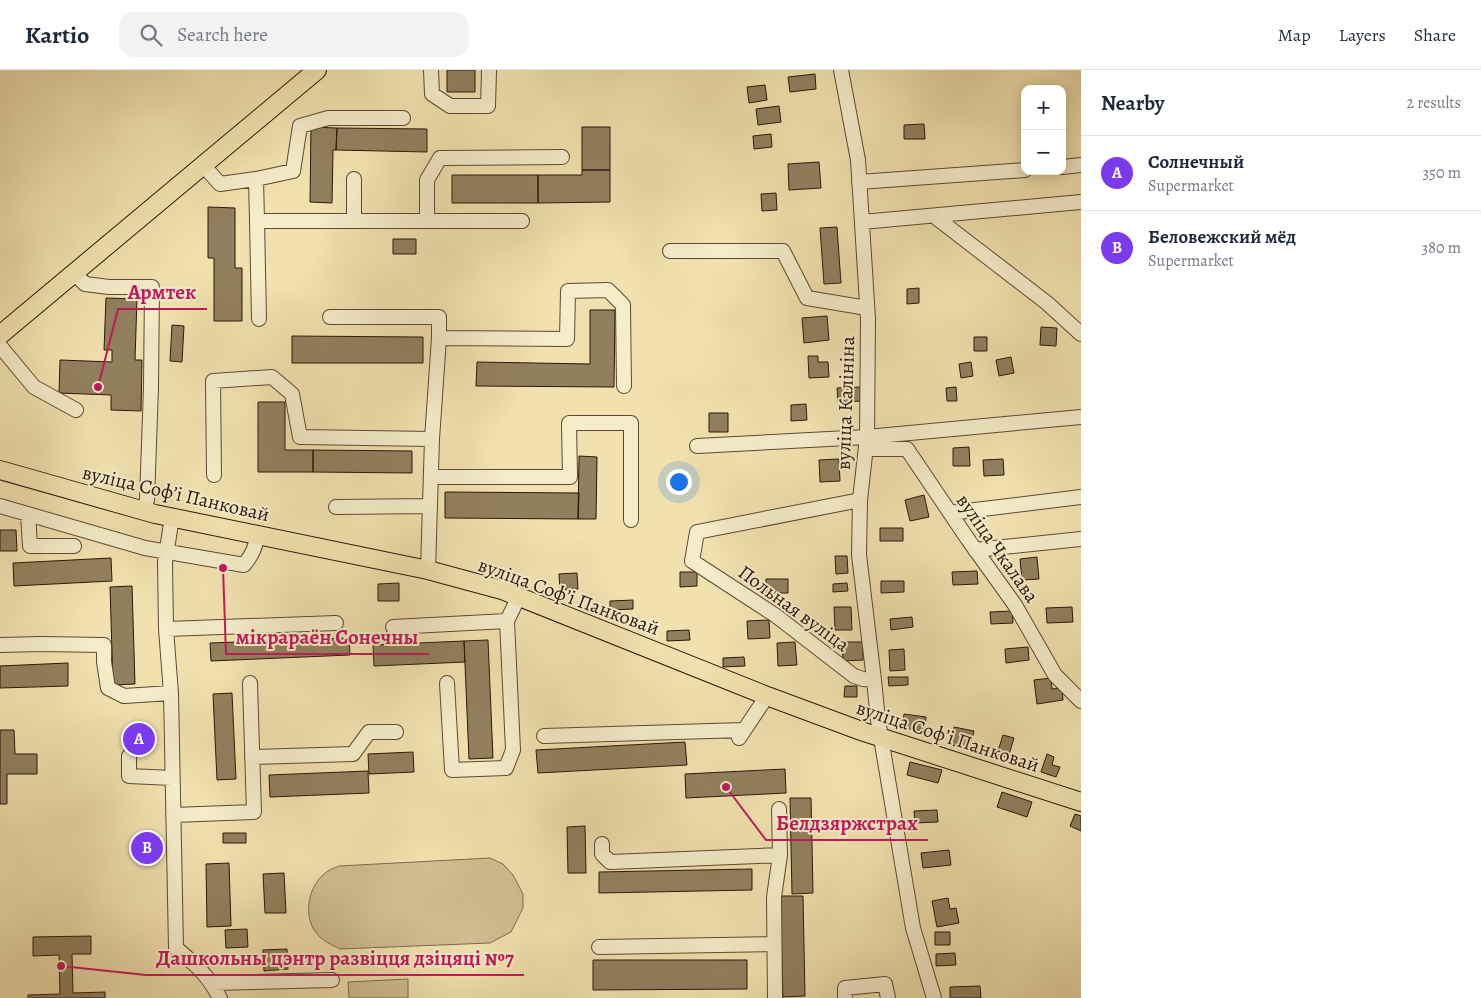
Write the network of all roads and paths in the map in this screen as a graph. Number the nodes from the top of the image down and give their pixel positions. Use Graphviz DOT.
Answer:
graph roads {
  1 [pos="317,70"];
  2 [pos="431,70"];
  3 [pos="489,70"];
  4 [pos="841,70"];
  5 [pos="403,118"];
  6 [pos="562,157"];
  7 [pos="203,165"];
  8 [pos="1081,165"];
  9 [pos="1066,167"];
  10 [pos="1021,170"];
  11 [pos="256,179"];
  12 [pos="354,179"];
  13 [pos="859,182"];
  14 [pos="1081,202"];
  15 [pos="934,216"];
  16 [pos="354,220"];
  17 [pos="257,221"];
  18 [pos="427,221"];
  19 [pos="522,221"];
  20 [pos="862,222"];
  21 [pos="670,251"];
  22 [pos="74,273"];
  23 [pos="867,308"];
  24 [pos="330,317"];
  25 [pos="259,319"];
  26 [pos="1081,334"];
  27 [pos="0,335"];
  28 [pos="439,338"];
  29 [pos="0,346"];
  30 [pos="624,386"];
  31 [pos="76,410"];
  32 [pos="1081,417"];
  33 [pos="432,438"];
  34 [pos="866,443"];
  35 [pos="697,446"];
  36 [pos="0,470"];
  37 [pos="214,475"];
  38 [pos="431,477"];
  39 [pos="1081,498"];
  40 [pos="860,500"];
  41 [pos="0,506"];
  42 [pos="430,506"];
  43 [pos="336,507"];
  44 [pos="144,510"];
  45 [pos="950,513"];
  46 [pos="28,514"];
  47 [pos="172,517"];
  48 [pos="631,520"];
  49 [pos="257,535"];
  50 [pos="1081,539"];
  51 [pos="74,546"];
  52 [pos="975,550"];
  53 [pos="165,551"];
  54 [pos="428,570"];
  55 [pos="519,596"];
  56 [pos="507,621"];
  57 [pos="336,623"];
  58 [pos="393,628"];
  59 [pos="166,629"];
  60 [pos="0,645"];
  61 [pos="874,680"];
  62 [pos="447,683"];
  63 [pos="250,684"];
  64 [pos="170,693"];
  65 [pos="767,696"];
  66 [pos="1081,700"];
  67 [pos="396,732"];
  68 [pos="544,736"];
  69 [pos="881,738"];
  70 [pos="129,756"];
  71 [pos="252,757"];
  72 [pos="172,778"];
  73 [pos="1081,802"];
  74 [pos="779,809"];
  75 [pos="173,815"];
  76 [pos="602,844"];
  77 [pos="780,855"];
  78 [pos="774,944"];
  79 [pos="599,947"];
  80 [pos="332,980"];
  81 [pos="212,983"];
  82 [pos="220,998"];
  83 [pos="775,998"];
  84 [pos="845,998"];
  85 [pos="888,998"];
  86 [pos="934,998"];
  1 -- 7 [label="main road"];
  2 -- 3 [label="street"];
  4 -- 13 [label="street, вуліца Калініна"];
  5 -- 11 [label="street"];
  6 -- 18 [label="street"];
  7 -- 11 [label="street"];
  7 -- 22 [label="main road"];
  8 -- 9 [label="street"];
  10 -- 13 [label="street"];
  11 -- 17 [label="street"];
  12 -- 16 [label="street"];
  13 -- 20 [label="street, вуліца Калініна"];
  14 -- 15 [label="street"];
  15 -- 20 [label="street"];
  15 -- 26 [label="street"];
  16 -- 17 [label="street"];
  16 -- 18 [label="street"];
  17 -- 25 [label="street"];
  18 -- 19 [label="street"];
  20 -- 23 [label="street, вуліца Калініна"];
  21 -- 23 [label="street"];
  22 -- 27 [label="main road"];
  22 -- 44 [label="street"];
  23 -- 34 [label="street, вуліца Калініна"];
  24 -- 28 [label="street"];
  28 -- 30 [label="street"];
  28 -- 33 [label="street"];
  29 -- 31 [label="street"];
  32 -- 34 [label="street"];
  33 -- 37 [label="street"];
  33 -- 38 [label="street"];
  34 -- 35 [label="street"];
  34 -- 40 [label="street, вуліца Калініна"];
  34 -- 45 [label="street, вуліца Чкалава"];
  36 -- 44 [label="main road, вуліца Софʼі Панковай"];
  38 -- 42 [label="street"];
  38 -- 48 [label="street"];
  39 -- 45 [label="street"];
  40 -- 61 [label="street, вуліца Калініна"];
  40 -- 61 [label="street, Польная вуліца"];
  41 -- 46 [label="street"];
  42 -- 43 [label="street"];
  42 -- 54 [label="street"];
  44 -- 47 [label="main road, вуліца Софʼі Панковай"];
  45 -- 52 [label="street, вуліца Чкалава"];
  46 -- 51 [label="street"];
  46 -- 53 [label="street"];
  47 -- 49 [label="main road, вуліца Софʼі Панковай"];
  47 -- 53 [label="street"];
  49 -- 53 [label="street"];
  49 -- 54 [label="main road, вуліца Софʼі Панковай"];
  50 -- 52 [label="street"];
  52 -- 66 [label="street, вуліца Чкалава"];
  53 -- 59 [label="street"];
  54 -- 55 [label="main road, вуліца Софʼі Панковай"];
  55 -- 56 [label="street"];
  55 -- 65 [label="main road, вуліца Софʼі Панковай"];
  56 -- 58 [label="street"];
  56 -- 62 [label="street"];
  57 -- 59 [label="street"];
  59 -- 64 [label="street"];
  60 -- 64 [label="street"];
  61 -- 69 [label="street, вуліца Калініна"];
  63 -- 71 [label="street"];
  64 -- 72 [label="street"];
  65 -- 68 [label="street"];
  65 -- 69 [label="main road, вуліца Софʼі Панковай"];
  67 -- 71 [label="street"];
  69 -- 73 [label="main road, вуліца Софʼі Панковай"];
  69 -- 86 [label="street, вуліца Калініна"];
  70 -- 72 [label="street"];
  71 -- 75 [label="street"];
  72 -- 75 [label="street"];
  74 -- 77 [label="street"];
  75 -- 81 [label="street"];
  76 -- 77 [label="street"];
  77 -- 78 [label="street"];
  78 -- 79 [label="street"];
  78 -- 83 [label="street"];
  80 -- 81 [label="street"];
  81 -- 82 [label="street"];
  84 -- 85 [label="street"];
}
